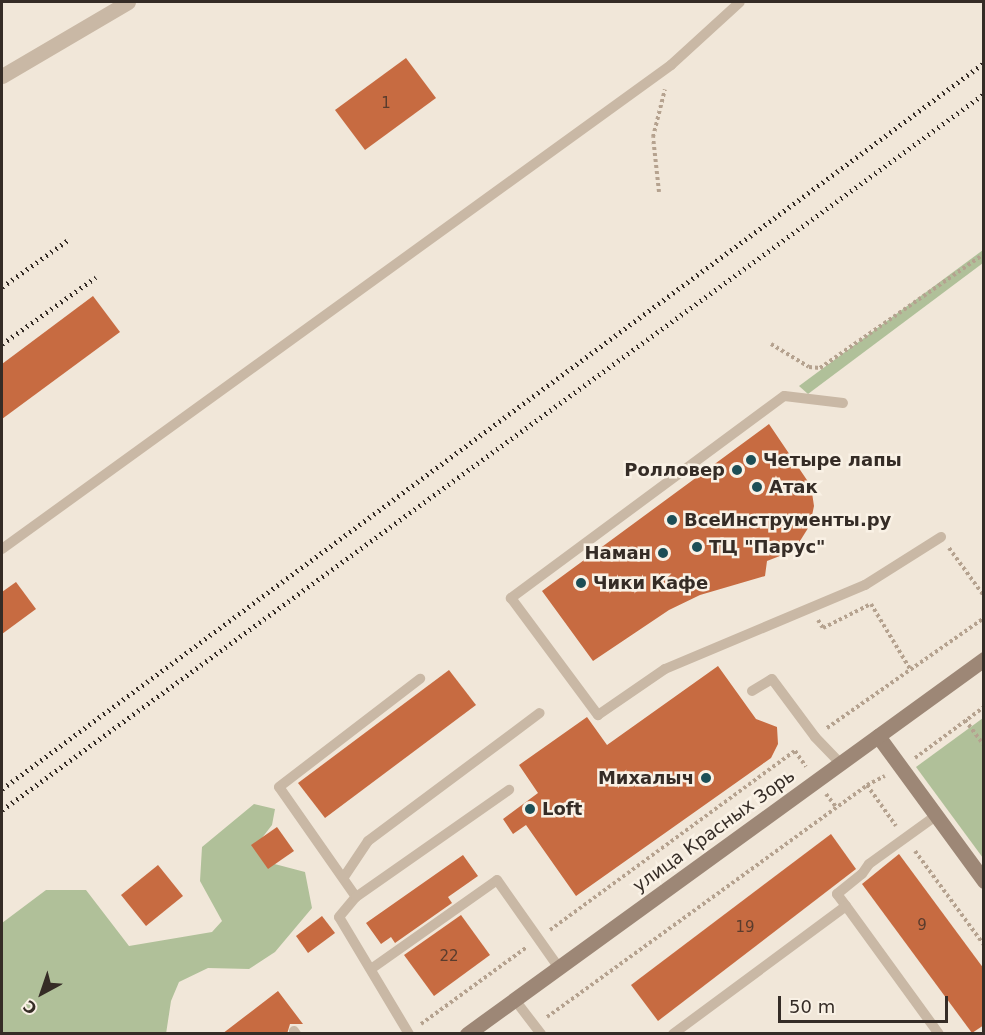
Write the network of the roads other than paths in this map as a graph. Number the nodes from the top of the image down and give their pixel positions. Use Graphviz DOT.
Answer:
graph roads {
  1 [pos="128,2"];
  2 [pos="740,2"];
  3 [pos="2,76"];
  4 [pos="843,403"];
  5 [pos="941,537"];
  6 [pos="2,549"];
  7 [pos="984,659"];
  8 [pos="420,679"];
  9 [pos="752,691"];
  10 [pos="540,713"];
  11 [pos="878,736"];
  12 [pos="840,763"];
  13 [pos="509,790"];
  14 [pos="937,815"];
  15 [pos="344,877"];
  16 [pos="984,880"];
  17 [pos="356,897"];
  18 [pos="846,906"];
  19 [pos="559,968"];
  20 [pos="371,969"];
  21 [pos="515,1000"];
  22 [pos="538,1030"];
  23 [pos="409,1033"];
  24 [pos="467,1034"];
  25 [pos="673,1034"];
  26 [pos="939,1034"];
  1 -- 3 [label="street"];
  2 -- 6 [label="lane"];
  4 -- 5 [label="lane"];
  7 -- 11 [label="street, улица Красных Зорь"];
  8 -- 15 [label="lane"];
  9 -- 12 [label="lane"];
  10 -- 15 [label="lane"];
  11 -- 12 [label="street, улица Красных Зорь"];
  11 -- 14 [label="street"];
  12 -- 19 [label="street, улица Красных Зорь"];
  13 -- 17 [label="lane"];
  14 -- 16 [label="street"];
  14 -- 18 [label="lane"];
  15 -- 17 [label="lane"];
  17 -- 20 [label="lane"];
  18 -- 25 [label="lane"];
  18 -- 26 [label="lane"];
  19 -- 20 [label="lane"];
  19 -- 21 [label="street, улица Красных Зорь"];
  20 -- 23 [label="lane"];
  21 -- 22 [label="lane"];
  21 -- 24 [label="street, улица Красных Зорь"];
}
